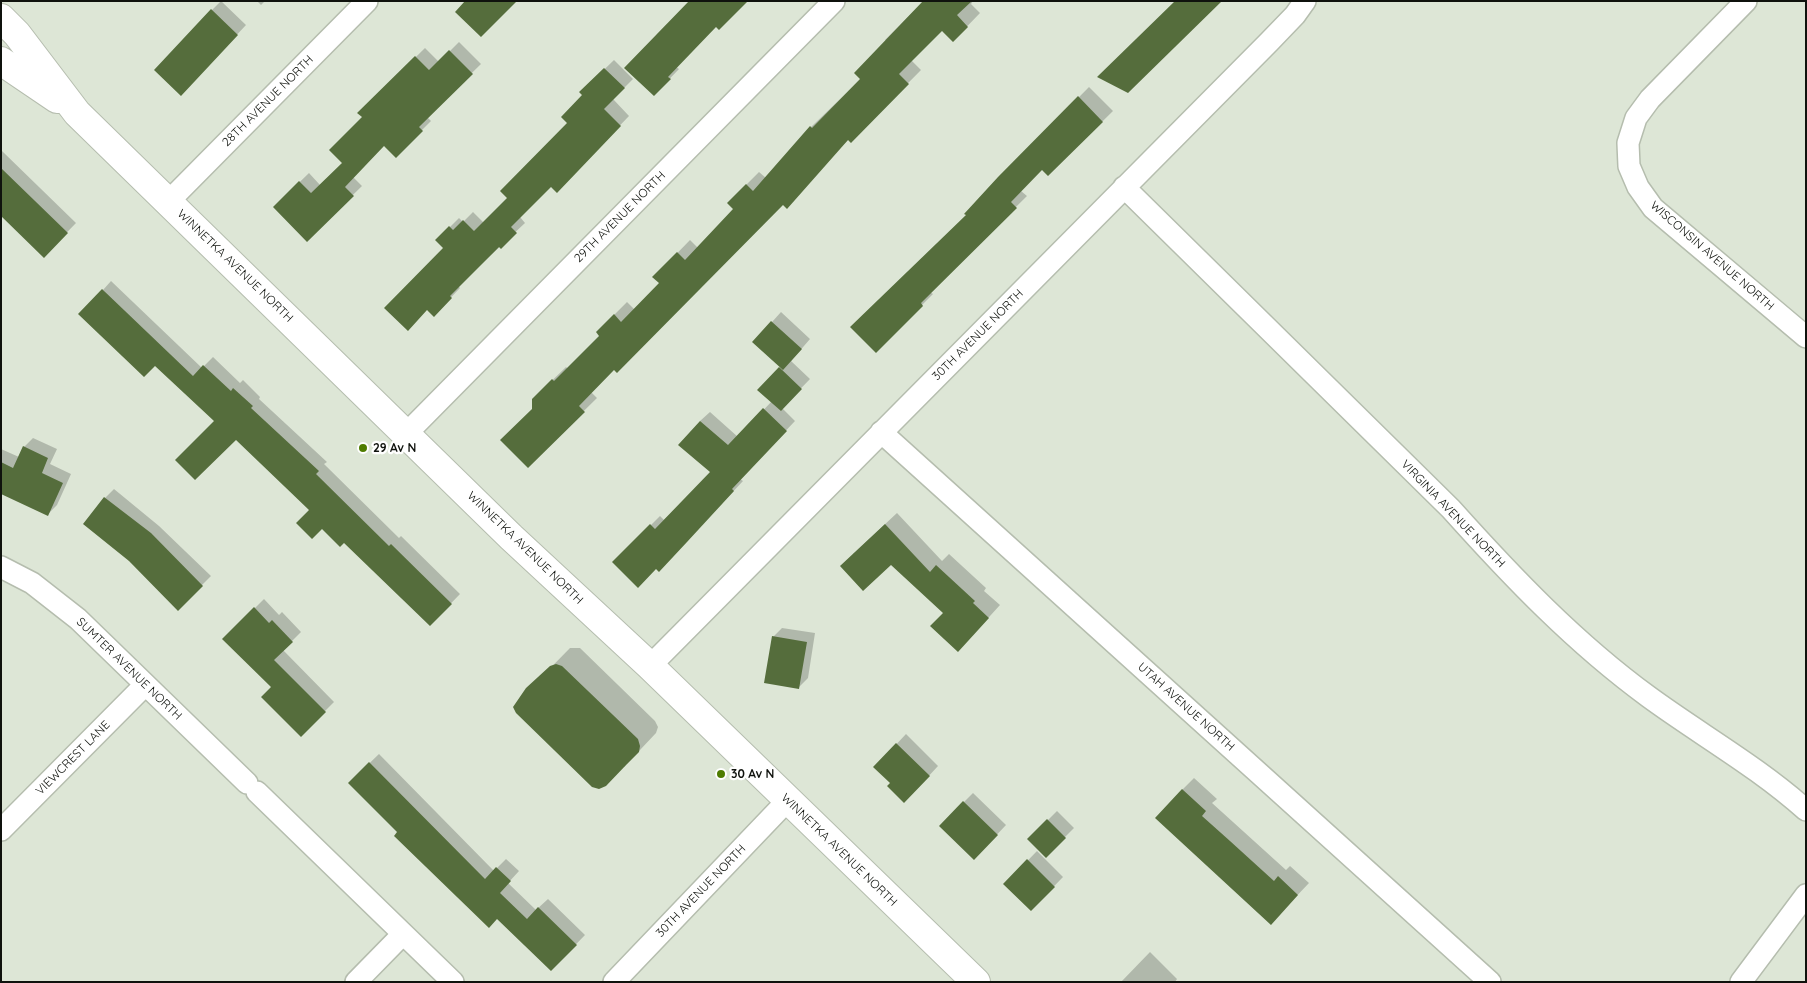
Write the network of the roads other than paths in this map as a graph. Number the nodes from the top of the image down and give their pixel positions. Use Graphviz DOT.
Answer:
graph roads {
  1 [pos="367,1"];
  2 [pos="834,1"];
  3 [pos="1305,1"];
  4 [pos="1746,1"];
  5 [pos="6,34"];
  6 [pos="1,60"];
  7 [pos="77,113"];
  8 [pos="1124,187"];
  9 [pos="169,202"];
  10 [pos="1806,336"];
  11 [pos="407,432"];
  12 [pos="881,432"];
  13 [pos="1,567"];
  14 [pos="650,666"];
  15 [pos="145,685"];
  16 [pos="788,800"];
  17 [pos="1806,810"];
  18 [pos="1,830"];
  19 [pos="1806,895"];
  20 [pos="403,934"];
  21 [pos="356,982"];
  22 [pos="453,982"];
  23 [pos="614,982"];
  24 [pos="976,982"];
  25 [pos="1490,982"];
  26 [pos="1741,982"];
  1 -- 9 [label="street, 28TH AVENUE NORTH"];
  2 -- 11 [label="street, 29TH AVENUE NORTH"];
  3 -- 8 [label="street, 30TH AVENUE NORTH"];
  4 -- 10 [label="street, WISCONSIN AVENUE NORTH"];
  5 -- 7 [label="main road, WINNETKA AVENUE NORTH"];
  6 -- 7 [label="main road, WINNETKA AVENUE NORTH"];
  7 -- 9 [label="main road, WINNETKA AVENUE NORTH"];
  8 -- 12 [label="street, 30TH AVENUE NORTH"];
  8 -- 17 [label="street, VIRGINIA AVENUE NORTH"];
  9 -- 11 [label="main road, WINNETKA AVENUE NORTH"];
  11 -- 14 [label="main road, WINNETKA AVENUE NORTH"];
  12 -- 14 [label="street, 30TH AVENUE NORTH"];
  12 -- 25 [label="street, UTAH AVENUE NORTH"];
  13 -- 15 [label="street, SUMTER AVENUE NORTH"];
  14 -- 16 [label="main road, WINNETKA AVENUE NORTH"];
  15 -- 18 [label="street, VIEWCREST LANE"];
  15 -- 20 [label="street, SUMTER AVENUE NORTH"];
  16 -- 23 [label="street, 30TH AVENUE NORTH"];
  16 -- 24 [label="main road, WINNETKA AVENUE NORTH"];
  19 -- 26 [label="street"];
  20 -- 21 [label="street"];
  20 -- 22 [label="street, SUMTER AVENUE NORTH"];
}
